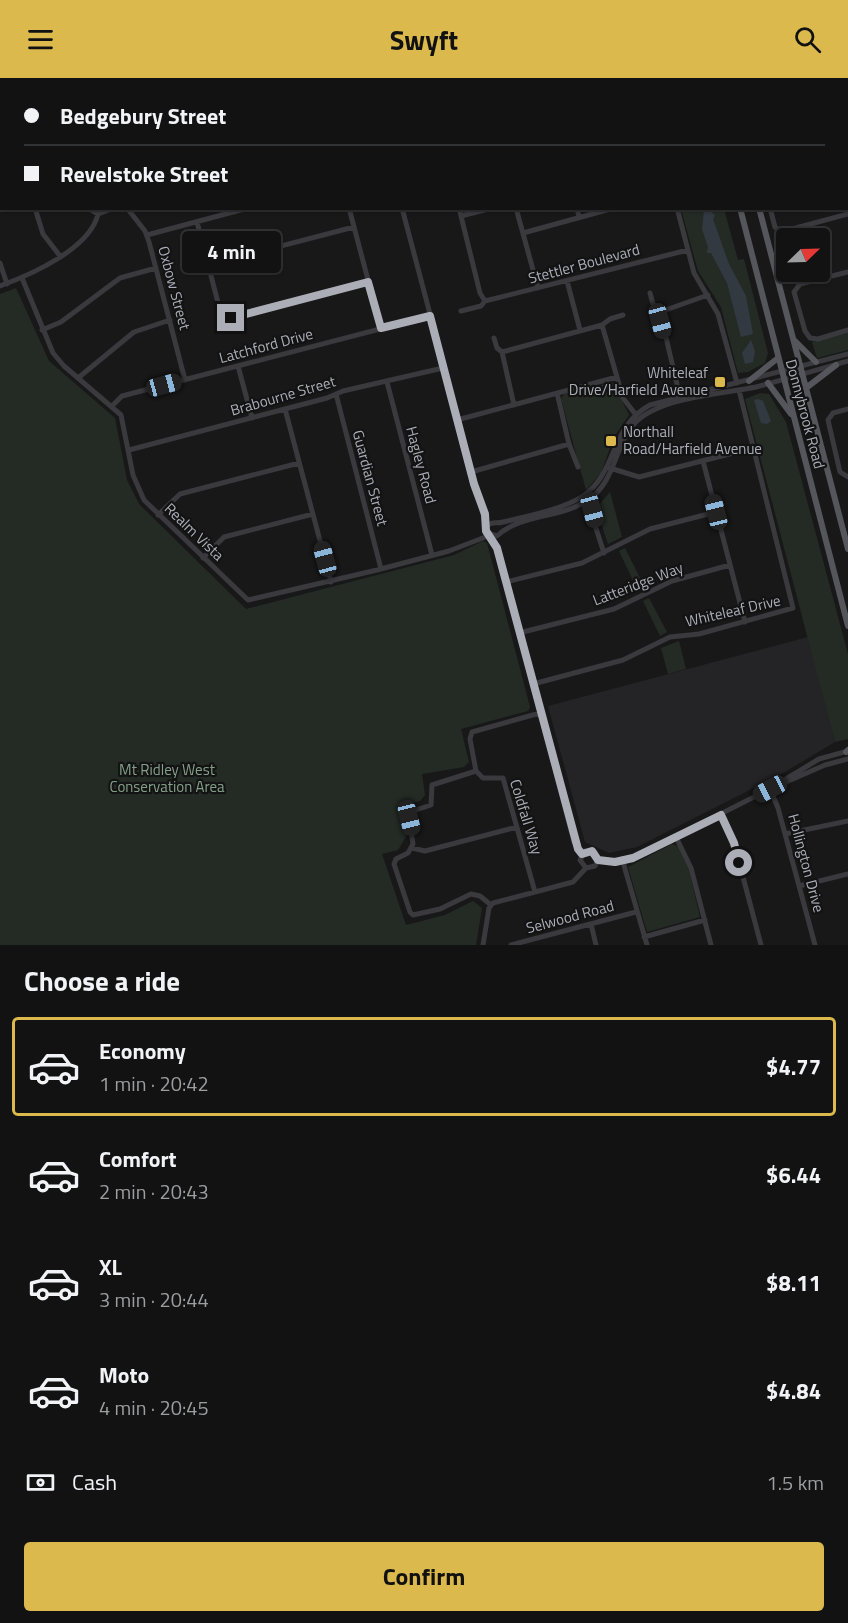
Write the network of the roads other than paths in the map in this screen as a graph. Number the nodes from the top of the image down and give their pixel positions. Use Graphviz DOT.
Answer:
graph roads {
  1 [pos="36,210"];
  2 [pos="91,210"];
  3 [pos="109,210"];
  4 [pos="128,210"];
  5 [pos="241,210"];
  6 [pos="350,210"];
  7 [pos="403,210"];
  8 [pos="460,210"];
  9 [pos="484,210"];
  10 [pos="517,210"];
  11 [pos="577,210"];
  12 [pos="606,210"];
  13 [pos="678,210"];
  14 [pos="741,210"];
  15 [pos="760,210"];
  16 [pos="771,210"];
  17 [pos="98,214"];
  18 [pos="848,214"];
  19 [pos="461,216"];
  20 [pos="579,217"];
  21 [pos="196,222"];
  22 [pos="354,228"];
  23 [pos="523,233"];
  24 [pos="147,235"];
  25 [pos="688,249"];
  26 [pos="60,256"];
  27 [pos="0,263"];
  28 [pos="208,266"];
  29 [pos="156,268"];
  30 [pos="848,272"];
  31 [pos="22,278"];
  32 [pos="567,281"];
  33 [pos="368,282"];
  34 [pos="7,284"];
  35 [pos="0,286"];
  36 [pos="538,288"];
  37 [pos="650,293"];
  38 [pos="708,295"];
  39 [pos="485,301"];
  40 [pos="461,311"];
  41 [pos="660,312"];
  42 [pos="623,315"];
  43 [pos="430,316"];
  44 [pos="170,320"];
  45 [pos="602,325"];
  46 [pos="381,328"];
  47 [pos="42,330"];
  48 [pos="580,330"];
  49 [pos="848,330"];
  50 [pos="494,338"];
  51 [pos="794,339"];
  52 [pos="502,352"];
  53 [pos="848,354"];
  54 [pos="778,358"];
  55 [pos="848,361"];
  56 [pos="816,362"];
  57 [pos="836,364"];
  58 [pos="238,366"];
  59 [pos="801,366"];
  60 [pos="443,368"];
  61 [pos="803,374"];
  62 [pos="783,375"];
  63 [pos="617,377"];
  64 [pos="78,378"];
  65 [pos="185,380"];
  66 [pos="749,381"];
  67 [pos="387,382"];
  68 [pos="737,383"];
  69 [pos="768,383"];
  70 [pos="807,388"];
  71 [pos="739,390"];
  72 [pos="556,393"];
  73 [pos="336,394"];
  74 [pos="681,399"];
  75 [pos="112,405"];
  76 [pos="514,405"];
  77 [pos="285,409"];
  78 [pos="848,409"];
  79 [pos="635,414"];
  80 [pos="252,418"];
  81 [pos="640,419"];
  82 [pos="457,420"];
  83 [pos="795,420"];
  84 [pos="569,444"];
  85 [pos="753,448"];
  86 [pos="129,450"];
  87 [pos="703,461"];
  88 [pos="299,463"];
  89 [pos="607,466"];
  90 [pos="578,467"];
  91 [pos="613,469"];
  92 [pos="471,472"];
  93 [pos="848,477"];
  94 [pos="587,501"];
  95 [pos="716,512"];
  96 [pos="313,514"];
  97 [pos="485,514"];
  98 [pos="158,515"];
  99 [pos="495,522"];
  100 [pos="486,527"];
  101 [pos="500,533"];
  102 [pos="489,536"];
  103 [pos="473,539"];
  104 [pos="497,548"];
  105 [pos="848,549"];
  106 [pos="604,552"];
  107 [pos="432,555"];
  108 [pos="203,558"];
  109 [pos="730,565"];
  110 [pos="381,569"];
  111 [pos="331,582"];
  112 [pos="506,582"];
  113 [pos="745,622"];
  114 [pos="848,626"];
  115 [pos="519,633"];
  116 [pos="533,684"];
  117 [pos="540,713"];
  118 [pos="847,753"];
  119 [pos="476,771"];
  120 [pos="770,789"];
  121 [pos="721,815"];
  122 [pos="848,820"];
  123 [pos="517,827"];
  124 [pos="786,834"];
  125 [pos="676,837"];
  126 [pos="412,848"];
  127 [pos="582,854"];
  128 [pos="598,860"];
  129 [pos="623,861"];
  130 [pos="586,868"];
  131 [pos="848,874"];
  132 [pos="799,886"];
  133 [pos="534,892"];
  134 [pos="491,905"];
  135 [pos="636,912"];
  136 [pos="705,920"];
  137 [pos="591,924"];
  138 [pos="644,937"];
  139 [pos="483,945"];
  140 [pos="511,945"];
  141 [pos="596,945"];
  142 [pos="647,945"];
  143 [pos="711,945"];
  144 [pos="760,945"];
  145 [pos="814,945"];
  1 -- 26 [label="street"];
  2 -- 17 [label="street"];
  3 -- 17 [label="street"];
  4 -- 24 [label="street, Oxbow Street"];
  5 -- 21 [label="street"];
  6 -- 22 [label="street"];
  7 -- 43 [label="street"];
  8 -- 19 [label="street"];
  9 -- 19 [label="street"];
  10 -- 23 [label="street"];
  11 -- 20 [label="street"];
  12 -- 20 [label="street"];
  13 -- 25 [label="street"];
  14 -- 54 [label="main road, Donnybrook Road"];
  15 -- 51 [label="main road, Donnybrook Road"];
  16 -- 18 [label="street"];
  17 -- 26 [label="street"];
  19 -- 39 [label="street"];
  20 -- 23 [label="street"];
  21 -- 24 [label="street"];
  21 -- 28 [label="street"];
  22 -- 28 [label="street"];
  22 -- 33 [label="street"];
  23 -- 36 [label="street"];
  24 -- 29 [label="street, Oxbow Street"];
  25 -- 32 [label="street, Stettler Boulevard"];
  25 -- 38 [label="street"];
  26 -- 31 [label="street"];
  27 -- 34 [label="street"];
  28 -- 33 [label="street"];
  29 -- 44 [label="street, Oxbow Street"];
  29 -- 47 [label="street"];
  30 -- 49 [label="street"];
  31 -- 34 [label="street"];
  31 -- 47 [label="street, Realm Vista"];
  32 -- 36 [label="street, Stettler Boulevard"];
  32 -- 48 [label="street"];
  33 -- 46 [label="street"];
  34 -- 35 [label="street"];
  36 -- 39 [label="street, Stettler Boulevard"];
  37 -- 41 [label="street"];
  38 -- 41 [label="street"];
  38 -- 68 [label="street"];
  39 -- 40 [label="street, Stettler Boulevard"];
  41 -- 74 [label="street"];
  42 -- 45 [label="street"];
  43 -- 46 [label="street, Latchford Drive"];
  43 -- 60 [label="street"];
  44 -- 64 [label="street"];
  44 -- 65 [label="street, Oxbow Street"];
  45 -- 48 [label="street"];
  45 -- 63 [label="street"];
  46 -- 58 [label="street, Latchford Drive"];
  47 -- 64 [label="street, Realm Vista"];
  48 -- 52 [label="street"];
  50 -- 52 [label="street"];
  51 -- 56 [label="main road"];
  51 -- 59 [label="main road, Donnybrook Road"];
  52 -- 76 [label="street"];
  53 -- 56 [label="street"];
  54 -- 62 [label="main road, Donnybrook Road"];
  54 -- 66 [label="main road"];
  55 -- 57 [label="street"];
  56 -- 59 [label="street"];
  57 -- 61 [label="street"];
  57 -- 70 [label="main road"];
  58 -- 65 [label="street, Latchford Drive"];
  58 -- 80 [label="street"];
  59 -- 61 [label="main road, Donnybrook Road"];
  59 -- 62 [label="street"];
  60 -- 67 [label="street, Brabourne Street"];
  60 -- 82 [label="street"];
  61 -- 62 [label="street"];
  61 -- 70 [label="main road, Donnybrook Road"];
  62 -- 66 [label="street"];
  62 -- 69 [label="street"];
  62 -- 83 [label="main road, Donnybrook Road"];
  63 -- 72 [label="street"];
  63 -- 79 [label="street"];
  64 -- 75 [label="street, Realm Vista"];
  65 -- 75 [label="street, Latchford Drive"];
  66 -- 68 [label="street"];
  67 -- 73 [label="street, Brabourne Street"];
  67 -- 107 [label="street, Hagley Road"];
  68 -- 74 [label="street"];
  69 -- 71 [label="street"];
  69 -- 83 [label="main road"];
  70 -- 105 [label="main road, Donnybrook Road"];
  71 -- 74 [label="street"];
  71 -- 85 [label="street, Whiteleaf Drive"];
  72 -- 76 [label="street"];
  72 -- 84 [label="street"];
  73 -- 77 [label="street, Brabourne Street"];
  73 -- 110 [label="street, Guardian Street"];
  74 -- 79 [label="street"];
  74 -- 81 [label="street"];
  75 -- 86 [label="street, Realm Vista"];
  76 -- 82 [label="street"];
  77 -- 80 [label="street, Brabourne Street"];
  77 -- 88 [label="street"];
  78 -- 93 [label="street"];
  79 -- 81 [label="street"];
  79 -- 89 [label="street, Realm Vista"];
  80 -- 86 [label="street, Brabourne Street"];
  81 -- 91 [label="street"];
  82 -- 92 [label="street"];
  83 -- 114 [label="main road, Donnybrook Road"];
  84 -- 90 [label="street"];
  84 -- 92 [label="street"];
  85 -- 87 [label="street"];
  85 -- 113 [label="street, Whiteleaf Drive"];
  86 -- 98 [label="street, Realm Vista"];
  87 -- 91 [label="street"];
  87 -- 95 [label="street"];
  88 -- 96 [label="street"];
  88 -- 98 [label="street"];
  89 -- 91 [label="street"];
  89 -- 99 [label="street, Realm Vista"];
  91 -- 94 [label="street"];
  92 -- 97 [label="street"];
  94 -- 101 [label="street, Realm Vista"];
  94 -- 106 [label="street"];
  95 -- 106 [label="street"];
  95 -- 109 [label="street"];
  96 -- 108 [label="street"];
  96 -- 111 [label="street"];
  97 -- 99 [label="street"];
  97 -- 100 [label="street"];
  98 -- 108 [label="street, Realm Vista"];
  99 -- 100 [label="street, Realm Vista"];
  99 -- 101 [label="street"];
  100 -- 102 [label="street"];
  100 -- 103 [label="street, Realm Vista"];
  101 -- 102 [label="street, Realm Vista"];
  101 -- 104 [label="street"];
  102 -- 103 [label="street, Realm Vista"];
  102 -- 104 [label="street"];
  103 -- 107 [label="street, Realm Vista"];
  104 -- 112 [label="street"];
  106 -- 112 [label="street"];
  107 -- 110 [label="street, Realm Vista"];
  108 -- 111 [label="street, Realm Vista"];
  109 -- 113 [label="street"];
  109 -- 115 [label="street, Latteridge Way"];
  110 -- 111 [label="street, Realm Vista"];
  112 -- 115 [label="street"];
  113 -- 116 [label="street, Whiteleaf Drive"];
  115 -- 116 [label="street"];
  116 -- 117 [label="street"];
  117 -- 119 [label="street"];
  117 -- 127 [label="street"];
  118 -- 120 [label="street"];
  119 -- 123 [label="street, Coldfall Way"];
  119 -- 126 [label="street"];
  120 -- 121 [label="street"];
  120 -- 124 [label="street, Hollington Drive"];
  121 -- 125 [label="street"];
  121 -- 144 [label="street"];
  122 -- 124 [label="street"];
  123 -- 126 [label="street"];
  123 -- 133 [label="street, Coldfall Way"];
  124 -- 132 [label="street, Hollington Drive"];
  125 -- 129 [label="street"];
  125 -- 136 [label="street"];
  126 -- 134 [label="street"];
  127 -- 128 [label="street"];
  127 -- 130 [label="street"];
  128 -- 129 [label="street"];
  128 -- 130 [label="street"];
  129 -- 135 [label="street"];
  130 -- 133 [label="street"];
  131 -- 132 [label="street"];
  132 -- 145 [label="street, Hollington Drive"];
  133 -- 134 [label="street"];
  134 -- 139 [label="street"];
  135 -- 137 [label="street, Selwood Road"];
  135 -- 138 [label="street"];
  136 -- 138 [label="street"];
  136 -- 143 [label="street"];
  137 -- 140 [label="street, Selwood Road"];
  137 -- 141 [label="street"];
  138 -- 142 [label="street"];
}
